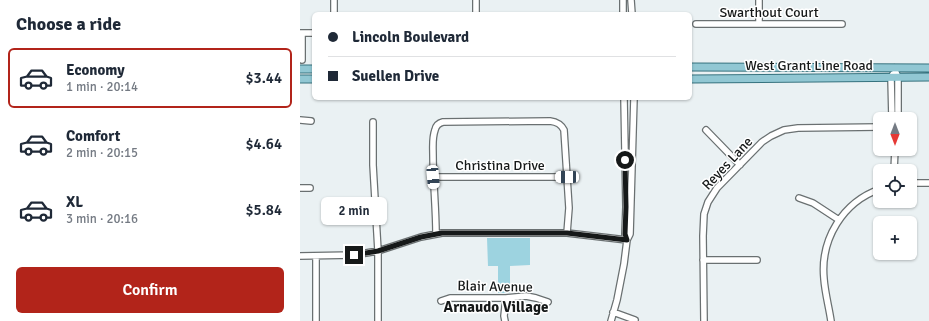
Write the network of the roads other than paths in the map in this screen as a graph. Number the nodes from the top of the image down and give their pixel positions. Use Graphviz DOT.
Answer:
graph roads {
  1 [pos="334,0"];
  2 [pos="476,0"];
  3 [pos="623,0"];
  4 [pos="631,0"];
  5 [pos="759,0"];
  6 [pos="334,12"];
  7 [pos="476,12"];
  8 [pos="623,12"];
  9 [pos="632,12"];
  10 [pos="696,24"];
  11 [pos="759,24"];
  12 [pos="842,24"];
  13 [pos="301,33"];
  14 [pos="312,33"];
  15 [pos="302,60"];
  16 [pos="692,67"];
  17 [pos="894,68"];
  18 [pos="929,68"];
  19 [pos="300,69"];
  20 [pos="312,69"];
  21 [pos="929,77"];
  22 [pos="895,78"];
  23 [pos="300,79"];
  24 [pos="312,79"];
  25 [pos="692,79"];
  26 [pos="624,100"];
  27 [pos="634,100"];
  28 [pos="893,112"];
  29 [pos="897,112"];
  30 [pos="300,120"];
  31 [pos="311,121"];
  32 [pos="373,122"];
  33 [pos="873,127"];
  34 [pos="706,130"];
  35 [pos="740,165"];
  36 [pos="433,177"];
  37 [pos="567,177"];
  38 [pos="917,183"];
  39 [pos="929,183"];
  40 [pos="300,188"];
  41 [pos="310,188"];
  42 [pos="873,193"];
  43 [pos="799,198"];
  44 [pos="839,220"];
  45 [pos="567,233"];
  46 [pos="436,234"];
  47 [pos="627,240"];
  48 [pos="378,251"];
  49 [pos="300,256"];
  50 [pos="316,256"];
  51 [pos="703,260"];
  52 [pos="756,260"];
  53 [pos="506,298"];
  54 [pos="441,301"];
  55 [pos="548,302"];
  56 [pos="613,312"];
  57 [pos="635,320"];
  58 [pos="316,321"];
  59 [pos="378,321"];
  60 [pos="505,321"];
  61 [pos="611,321"];
  62 [pos="704,321"];
  63 [pos="831,321"];
  1 -- 6 [label="street"];
  2 -- 7 [label="street"];
  3 -- 8 [label="street"];
  4 -- 9 [label="street"];
  5 -- 11 [label="street"];
  10 -- 11 [label="street, Swarthout Court"];
  11 -- 12 [label="street, Swarthout Court"];
  13 -- 14 [label="street"];
  13 -- 15 [label="street"];
  16 -- 17 [label="main road, West Grant Line Road"];
  17 -- 18 [label="main road, West Grant Line Road"];
  17 -- 22 [label="street"];
  19 -- 20 [label="main road"];
  21 -- 22 [label="main road, West Grant Line Road"];
  22 -- 25 [label="main road, West Grant Line Road"];
  22 -- 28 [label="street"];
  22 -- 29 [label="street"];
  23 -- 24 [label="main road"];
  26 -- 47 [label="street"];
  27 -- 47 [label="street"];
  30 -- 31 [label="street"];
  32 -- 48 [label="street"];
  33 -- 35 [label="street, Reyes Lane"];
  34 -- 35 [label="street"];
  35 -- 51 [label="street, Reyes Lane"];
  36 -- 37 [label="street, Christina Drive"];
  36 -- 37 [label="street"];
  36 -- 46 [label="street"];
  37 -- 45 [label="street"];
  38 -- 39 [label="street"];
  40 -- 41 [label="street"];
  42 -- 44 [label="street"];
  43 -- 44 [label="street"];
  44 -- 63 [label="street"];
  45 -- 46 [label="street"];
  45 -- 47 [label="street"];
  46 -- 48 [label="street"];
  47 -- 56 [label="street"];
  48 -- 50 [label="street"];
  48 -- 59 [label="street"];
  49 -- 50 [label="street"];
  50 -- 58 [label="street"];
  51 -- 52 [label="street"];
  51 -- 62 [label="street, Reyes Lane"];
  53 -- 54 [label="street, Blair Avenue"];
  53 -- 55 [label="street, Blair Avenue"];
  53 -- 60 [label="street"];
  56 -- 57 [label="street"];
  56 -- 61 [label="street"];
}
